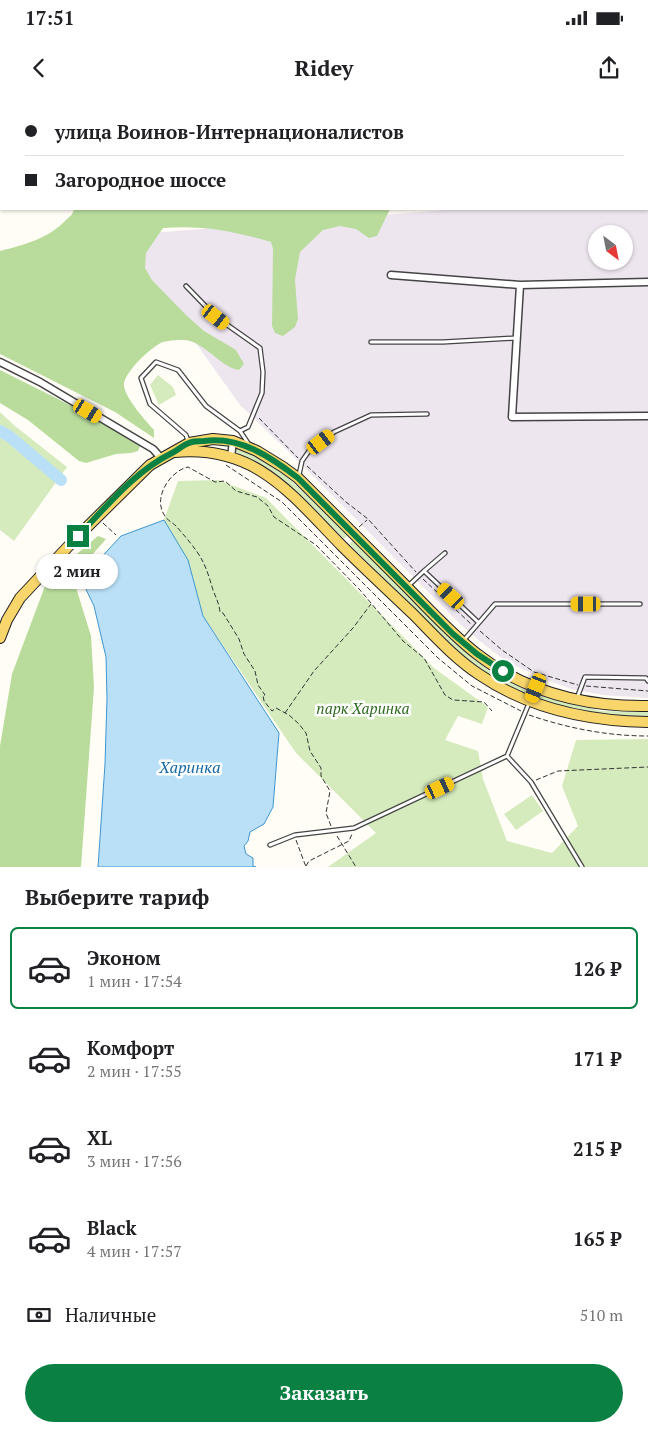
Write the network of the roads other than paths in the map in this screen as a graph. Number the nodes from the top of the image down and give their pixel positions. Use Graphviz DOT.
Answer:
graph roads {
  1 [pos="391,275"];
  2 [pos="648,282"];
  3 [pos="520,285"];
  4 [pos="186,286"];
  5 [pos="516,338"];
  6 [pos="371,342"];
  7 [pos="0,362"];
  8 [pos="427,414"];
  9 [pos="648,416"];
  10 [pos="240,431"];
  11 [pos="233,441"];
  12 [pos="190,447"];
  13 [pos="251,448"];
  14 [pos="161,458"];
  15 [pos="227,460"];
  16 [pos="298,478"];
  17 [pos="445,553"];
  18 [pos="424,571"];
  19 [pos="407,587"];
  20 [pos="640,604"];
  21 [pos="3,618"];
  22 [pos="478,622"];
  23 [pos="0,638"];
  24 [pos="462,642"];
  25 [pos="648,681"];
  26 [pos="536,688"];
  27 [pos="577,700"];
  28 [pos="530,702"];
  29 [pos="648,706"];
  30 [pos="648,722"];
  31 [pos="507,756"];
  32 [pos="270,845"];
  33 [pos="582,867"];
  1 -- 3 [label="street"];
  2 -- 3 [label="street"];
  3 -- 5 [label="street"];
  4 -- 10 [label="lane"];
  5 -- 6 [label="lane"];
  5 -- 9 [label="street"];
  7 -- 14 [label="street"];
  8 -- 16 [label="lane"];
  10 -- 12 [label="lane"];
  10 -- 13 [label="lane"];
  11 -- 12 [label="main road"];
  11 -- 13 [label="main road"];
  11 -- 15 [label="street"];
  12 -- 14 [label="main road"];
  12 -- 15 [label="main road"];
  13 -- 16 [label="main road"];
  14 -- 21 [label="main road"];
  15 -- 28 [label="main road"];
  16 -- 19 [label="main road"];
  17 -- 18 [label="lane"];
  18 -- 19 [label="lane"];
  18 -- 22 [label="lane"];
  19 -- 24 [label="main road"];
  20 -- 22 [label="lane"];
  21 -- 23 [label="main road"];
  22 -- 24 [label="lane"];
  24 -- 26 [label="main road"];
  25 -- 27 [label="lane"];
  26 -- 27 [label="main road"];
  26 -- 28 [label="lane"];
  27 -- 29 [label="main road"];
  28 -- 30 [label="main road"];
  28 -- 31 [label="lane"];
  31 -- 32 [label="lane"];
  31 -- 33 [label="lane"];
}
